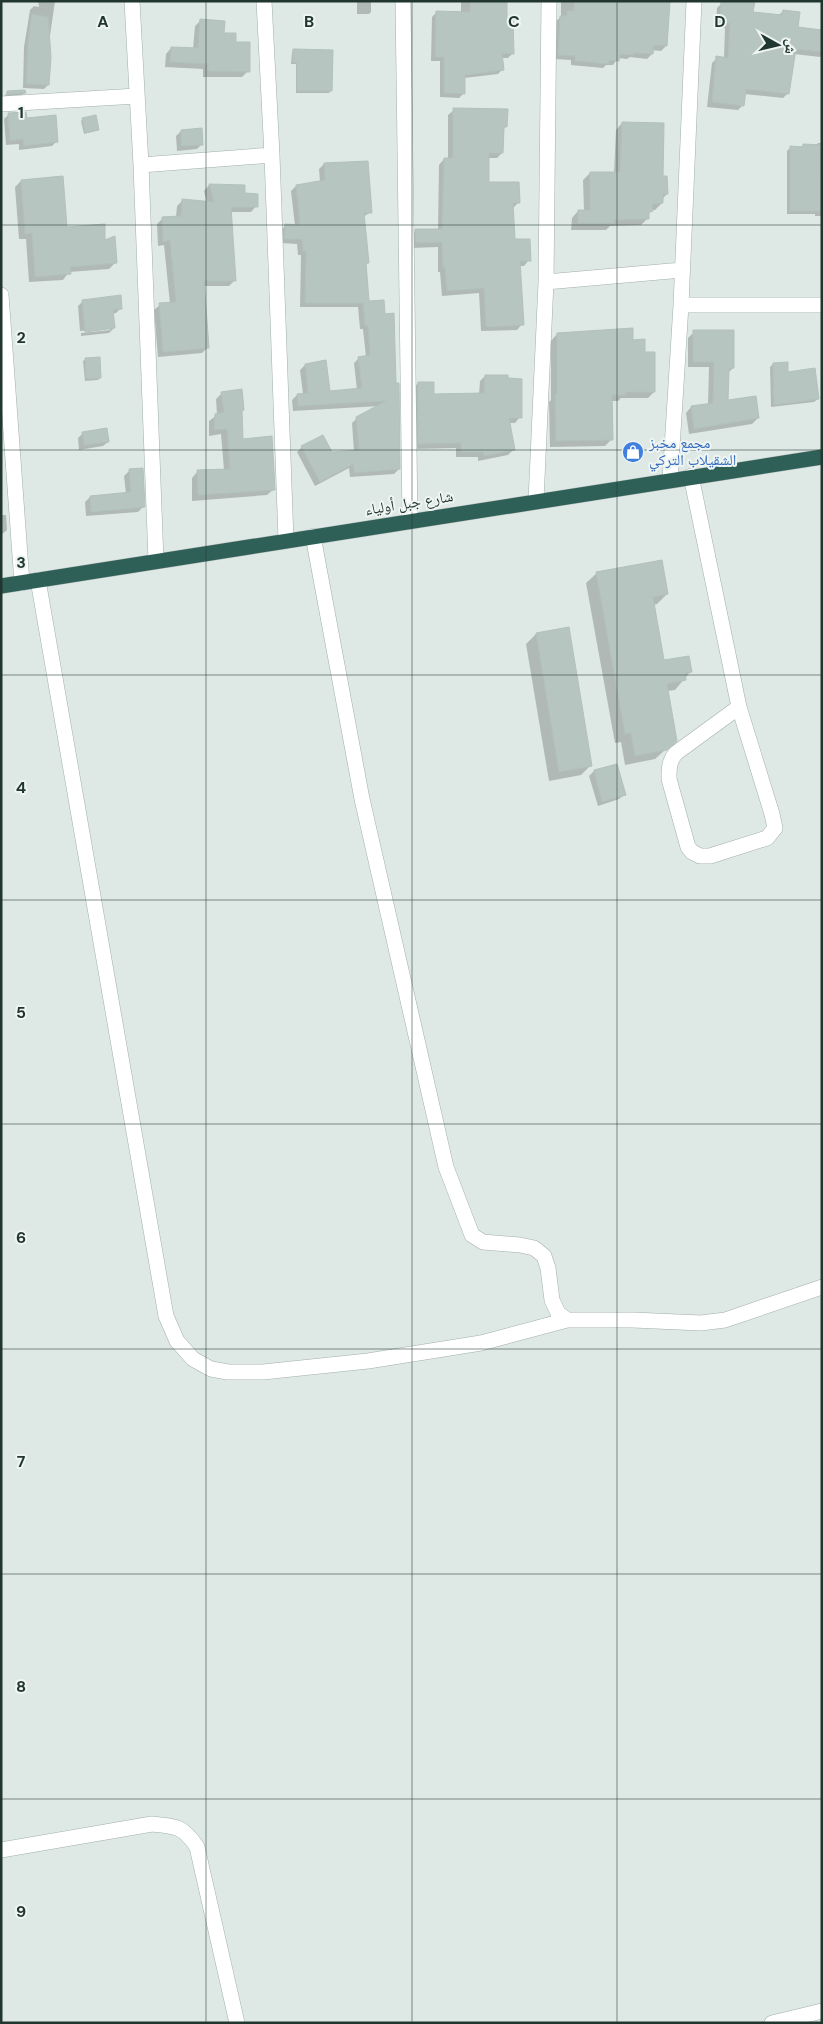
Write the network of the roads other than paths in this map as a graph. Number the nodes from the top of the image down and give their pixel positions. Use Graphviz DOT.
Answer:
graph roads {
  1 [pos="132,1"];
  2 [pos="264,1"];
  3 [pos="403,1"];
  4 [pos="549,1"];
  5 [pos="694,1"];
  6 [pos="137,96"];
  7 [pos="1,104"];
  8 [pos="272,155"];
  9 [pos="141,165"];
  10 [pos="682,270"];
  11 [pos="546,282"];
  12 [pos="1,295"];
  13 [pos="680,305"];
  14 [pos="822,305"];
  15 [pos="822,457"];
  16 [pos="691,476"];
  17 [pos="670,480"];
  18 [pos="536,501"];
  19 [pos="410,521"];
  20 [pos="313,536"];
  21 [pos="286,540"];
  22 [pos="156,562"];
  23 [pos="38,580"];
  24 [pos="22,583"];
  25 [pos="1,586"];
  26 [pos="739,707"];
  27 [pos="822,1287"];
  28 [pos="567,1320"];
  29 [pos="1,1850"];
  30 [pos="822,2011"];
  31 [pos="237,2023"];
  32 [pos="772,2023"];
  1 -- 6 [label="street"];
  2 -- 8 [label="street"];
  3 -- 19 [label="street"];
  4 -- 11 [label="street"];
  5 -- 10 [label="street"];
  6 -- 7 [label="street"];
  6 -- 9 [label="street"];
  8 -- 9 [label="street"];
  8 -- 21 [label="street"];
  9 -- 22 [label="street"];
  10 -- 11 [label="street"];
  10 -- 13 [label="street"];
  11 -- 18 [label="street"];
  12 -- 24 [label="street"];
  13 -- 14 [label="street"];
  13 -- 17 [label="street"];
  15 -- 16 [label="highway, شارع جبل أولياء"];
  16 -- 17 [label="highway, شارع جبل أولياء"];
  16 -- 26 [label="street"];
  17 -- 18 [label="highway, شارع جبل أولياء"];
  18 -- 19 [label="highway, شارع جبل أولياء"];
  19 -- 20 [label="highway, شارع جبل أولياء"];
  20 -- 21 [label="highway, شارع جبل أولياء"];
  20 -- 28 [label="street"];
  21 -- 22 [label="highway, شارع جبل أولياء"];
  22 -- 23 [label="highway, شارع جبل أولياء"];
  23 -- 24 [label="highway, شارع جبل أولياء"];
  23 -- 28 [label="street"];
  24 -- 25 [label="highway, شارع جبل أولياء"];
  26 -- 26 [label="street"];
  27 -- 28 [label="street"];
  29 -- 31 [label="street"];
  30 -- 32 [label="street"];
}
